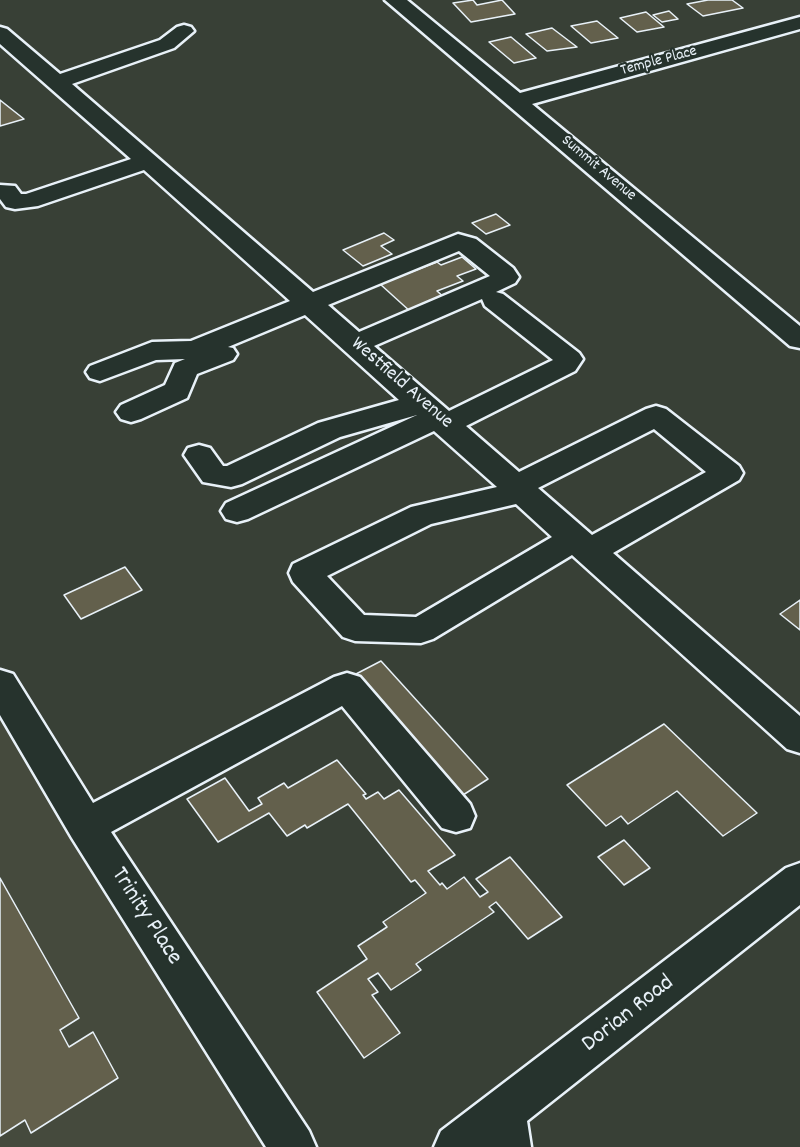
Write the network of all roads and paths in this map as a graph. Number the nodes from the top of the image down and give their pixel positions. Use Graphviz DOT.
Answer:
graph roads {
  1 [pos="394,0"];
  2 [pos="800,23"];
  3 [pos="184,31"];
  4 [pos="0,34"];
  5 [pos="57,82"];
  6 [pos="517,101"];
  7 [pos="148,161"];
  8 [pos="6,191"];
  9 [pos="494,300"];
  10 [pos="315,309"];
  11 [pos="800,340"];
  12 [pos="355,344"];
  13 [pos="100,372"];
  14 [pos="398,381"];
  15 [pos="131,412"];
  16 [pos="435,415"];
  17 [pos="328,430"];
  18 [pos="200,455"];
  19 [pos="519,489"];
  20 [pos="237,512"];
  21 [pos="582,545"];
  22 [pos="0,684"];
  23 [pos="800,738"];
  24 [pos="456,816"];
  25 [pos="86,825"];
  26 [pos="800,881"];
  27 [pos="506,1130"];
  28 [pos="293,1147"];
  29 [pos="457,1147"];
  1 -- 6 [label="street, Summit Avenue"];
  2 -- 6 [label="street, Temple Place"];
  3 -- 5 [label="street"];
  4 -- 5 [label="street, Westfield Avenue"];
  5 -- 7 [label="street, Westfield Avenue"];
  6 -- 11 [label="street, Summit Avenue"];
  7 -- 8 [label="street"];
  7 -- 10 [label="street, Westfield Avenue"];
  9 -- 16 [label="street"];
  10 -- 12 [label="street, Westfield Avenue"];
  10 -- 12 [label="street"];
  10 -- 13 [label="street"];
  10 -- 15 [label="street"];
  12 -- 14 [label="street, Westfield Avenue"];
  14 -- 16 [label="street, Westfield Avenue"];
  14 -- 17 [label="street"];
  16 -- 17 [label="street"];
  16 -- 19 [label="street, Westfield Avenue"];
  16 -- 20 [label="street"];
  17 -- 18 [label="street"];
  19 -- 21 [label="street, Westfield Avenue"];
  19 -- 21 [label="street"];
  19 -- 21 [label="street"];
  21 -- 23 [label="street, Westfield Avenue"];
  22 -- 25 [label="street, Trinity Place"];
  24 -- 25 [label="street"];
  25 -- 28 [label="street, Trinity Place"];
  26 -- 27 [label="street, Dorian Road"];
  27 -- 29 [label="street, Dorian Road"];
}
